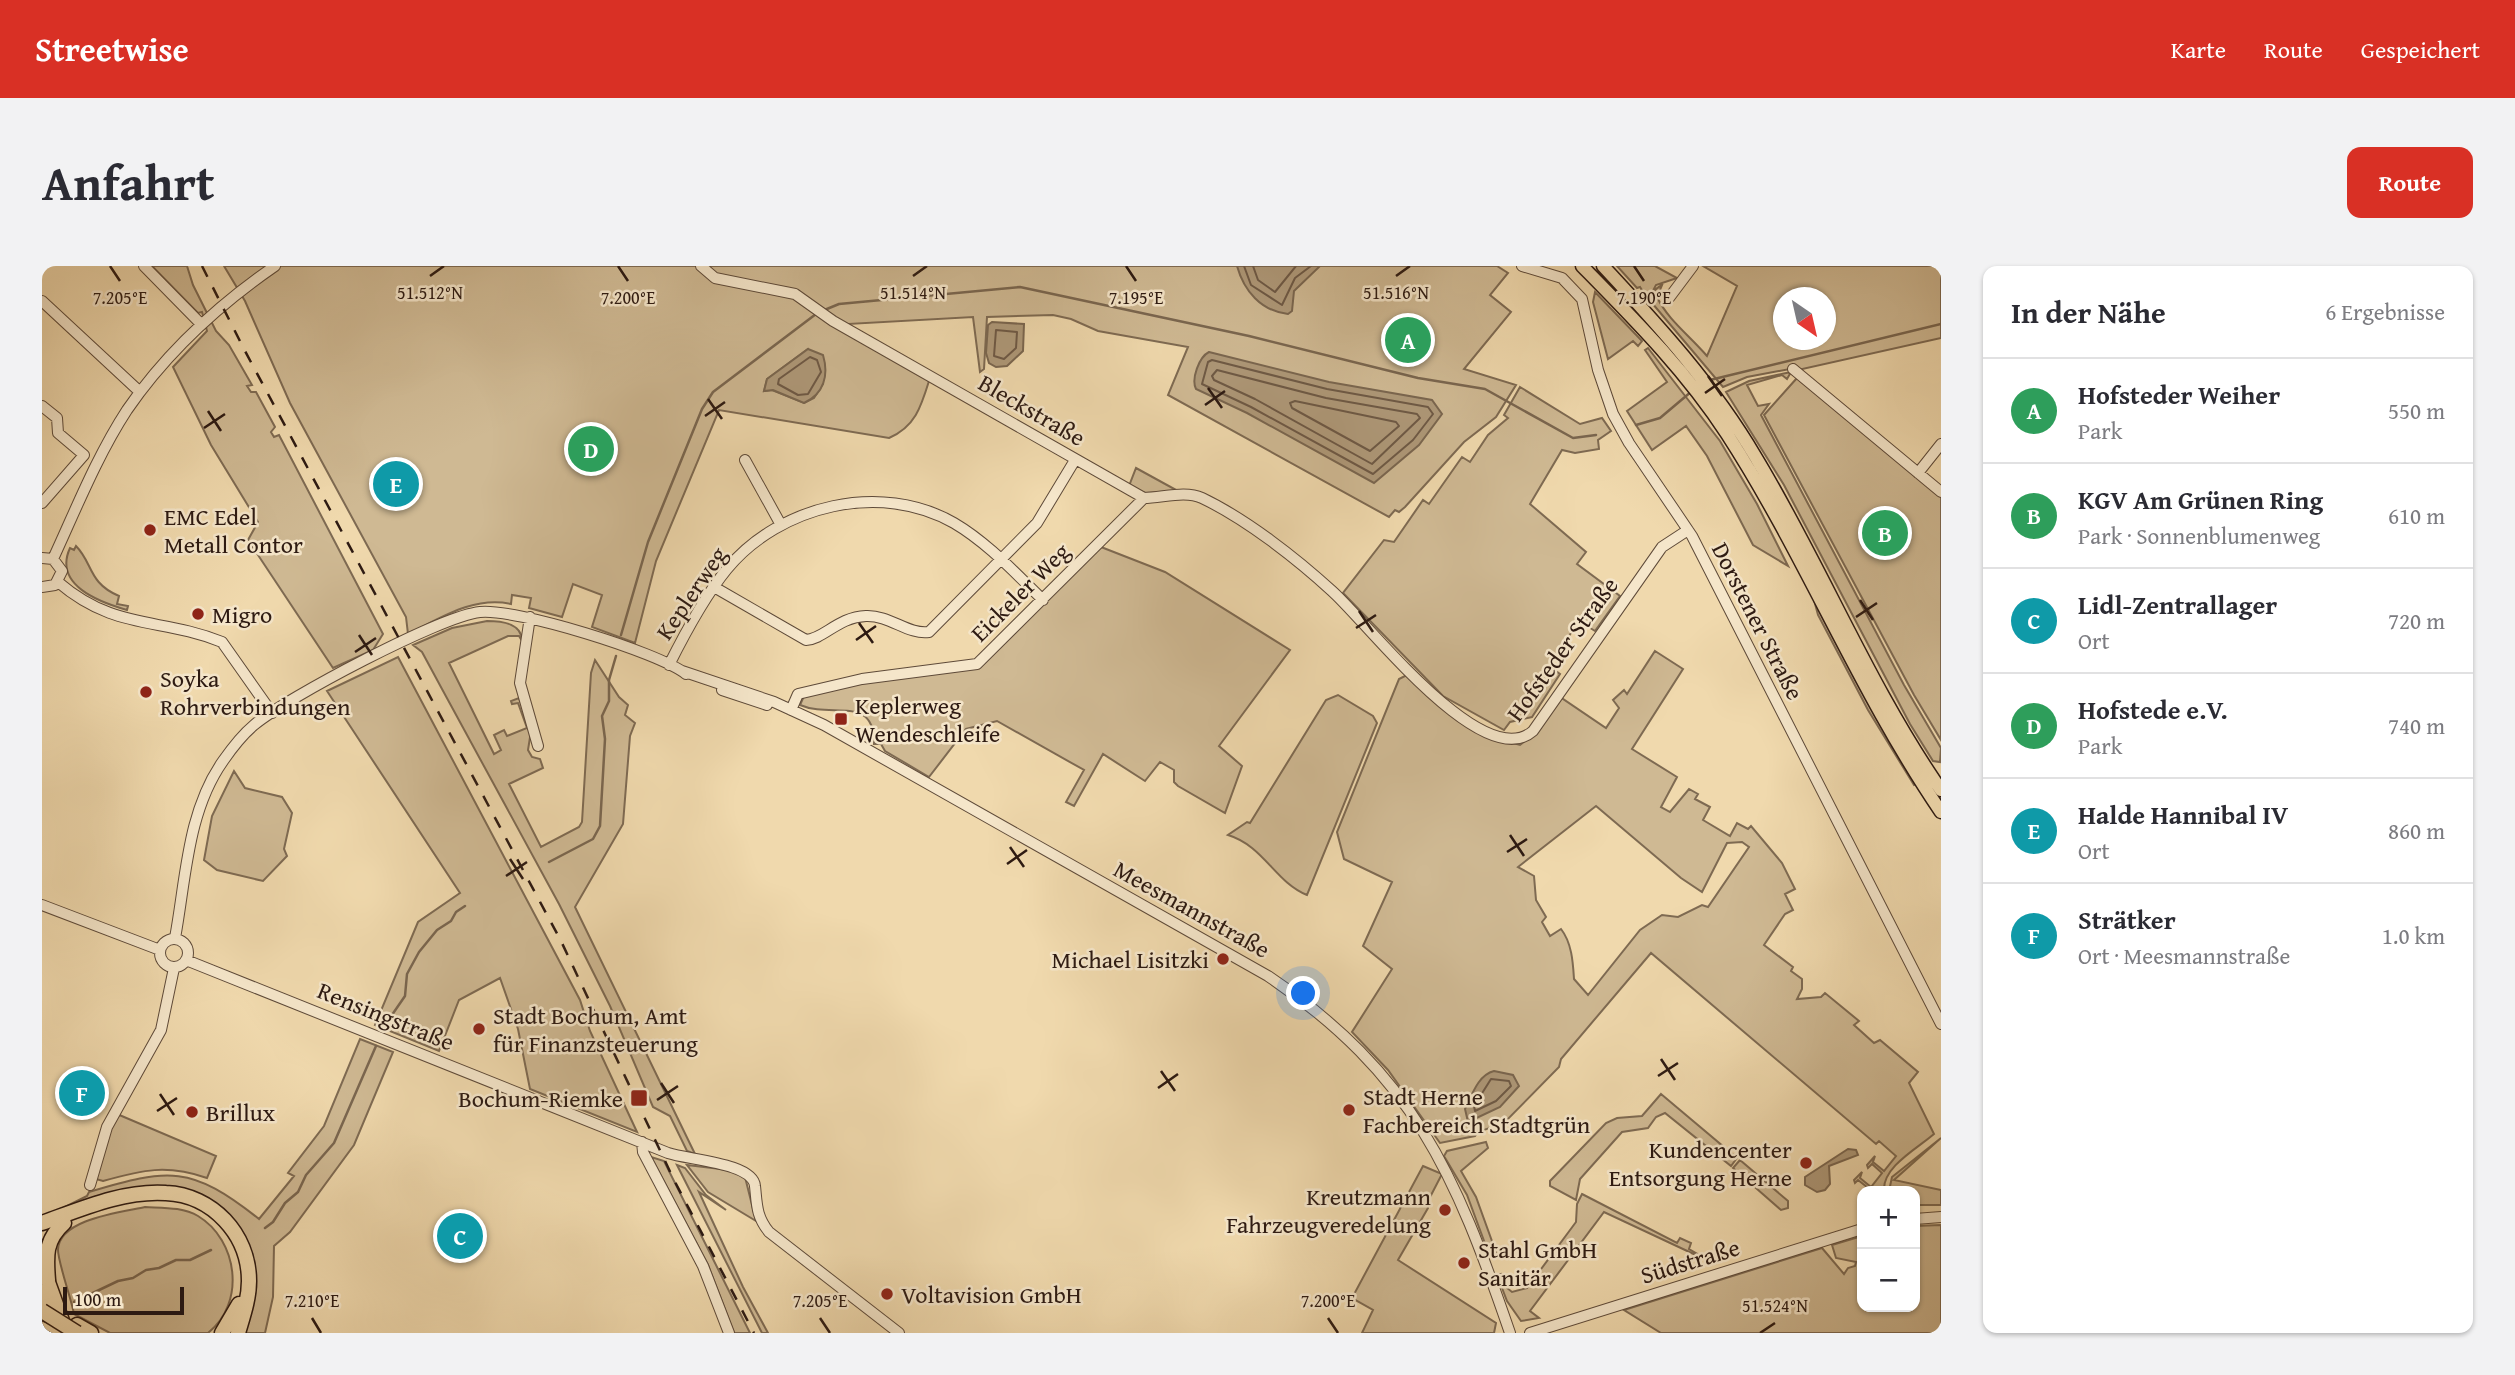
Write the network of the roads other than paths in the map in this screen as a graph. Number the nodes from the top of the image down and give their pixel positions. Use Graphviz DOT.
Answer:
graph roads {
  1 [pos="144,266"];
  2 [pos="275,266"];
  3 [pos="701,266"];
  4 [pos="1522,266"];
  5 [pos="1581,266"];
  6 [pos="1603,266"];
  7 [pos="1692,266"];
  8 [pos="1669,298"];
  9 [pos="42,301"];
  10 [pos="200,323"];
  11 [pos="1793,369"];
  12 [pos="1700,385"];
  13 [pos="140,392"];
  14 [pos="42,406"];
  15 [pos="1941,444"];
  16 [pos="745,460"];
  17 [pos="1075,460"];
  18 [pos="1918,473"];
  19 [pos="1941,492"];
  20 [pos="1144,498"];
  21 [pos="42,503"];
  22 [pos="781,525"];
  23 [pos="1688,530"];
  24 [pos="42,558"];
  25 [pos="53,559"];
  26 [pos="1000,559"];
  27 [pos="58,582"];
  28 [pos="42,587"];
  29 [pos="714,587"];
  30 [pos="1334,593"];
  31 [pos="1043,600"];
  32 [pos="530,617"];
  33 [pos="669,665"];
  34 [pos="786,708"];
  35 [pos="272,713"];
  36 [pos="538,746"];
  37 [pos="1941,790"];
  38 [pos="1941,812"];
  39 [pos="42,905"];
  40 [pos="175,938"];
  41 [pos="160,950"];
  42 [pos="186,960"];
  43 [pos="174,968"];
  44 [pos="1941,1024"];
  45 [pos="642,1142"];
  46 [pos="90,1185"];
  47 [pos="42,1210"];
  48 [pos="67,1217"];
  49 [pos="1941,1217"];
  50 [pos="1920,1219"];
  51 [pos="42,1223"];
  52 [pos="42,1231"];
  53 [pos="1857,1231"];
  54 [pos="42,1261"];
  55 [pos="45,1285"];
  56 [pos="42,1309"];
  57 [pos="42,1329"];
  58 [pos="74,1330"];
  59 [pos="49,1333"];
  60 [pos="57,1333"];
  61 [pos="91,1333"];
  62 [pos="222,1333"];
  63 [pos="238,1333"];
  64 [pos="729,1333"];
  65 [pos="899,1333"];
  66 [pos="1510,1333"];
  67 [pos="1530,1333"];
  1 -- 10 [label="street"];
  2 -- 10 [label="street"];
  3 -- 17 [label="street, Bleckstraße"];
  4 -- 23 [label="street, Dorstener Straße"];
  5 -- 12 [label="main road"];
  6 -- 12 [label="main road"];
  7 -- 8 [label="street"];
  9 -- 13 [label="street"];
  10 -- 13 [label="street"];
  11 -- 18 [label="street"];
  12 -- 37 [label="main road"];
  12 -- 38 [label="main road"];
  13 -- 25 [label="street"];
  14 -- 21 [label="street"];
  15 -- 18 [label="street"];
  16 -- 22 [label="street"];
  17 -- 20 [label="street, Bleckstraße"];
  17 -- 26 [label="street"];
  18 -- 19 [label="street"];
  20 -- 30 [label="street, Bleckstraße"];
  20 -- 31 [label="street, Eickeler Weg"];
  22 -- 26 [label="street, Keplerweg"];
  22 -- 29 [label="street, Keplerweg"];
  23 -- 30 [label="street, Hofsteder Straße"];
  23 -- 44 [label="street, Dorstener Straße"];
  24 -- 25 [label="street"];
  25 -- 27 [label="street"];
  26 -- 29 [label="street"];
  26 -- 31 [label="street, Keplerweg"];
  27 -- 28 [label="street"];
  27 -- 35 [label="street"];
  29 -- 33 [label="street, Keplerweg"];
  31 -- 34 [label="street, Eickeler Weg"];
  32 -- 33 [label="street, Meesmannstraße"];
  32 -- 35 [label="street, Meesmannstraße"];
  32 -- 36 [label="street"];
  33 -- 34 [label="street, Meesmannstraße"];
  34 -- 66 [label="street, Meesmannstraße"];
  35 -- 40 [label="street, Meesmannstraße"];
  39 -- 41 [label="street"];
  40 -- 41 [label="street"];
  40 -- 42 [label="street"];
  41 -- 43 [label="street"];
  42 -- 43 [label="street"];
  42 -- 45 [label="street, Rensingstraße"];
  43 -- 46 [label="street"];
  45 -- 64 [label="street"];
  45 -- 65 [label="street, Rensingstraße"];
  47 -- 48 [label="highway"];
  48 -- 51 [label="highway"];
  48 -- 52 [label="highway"];
  48 -- 55 [label="highway"];
  48 -- 62 [label="highway"];
  48 -- 63 [label="highway"];
  49 -- 50 [label="street"];
  53 -- 67 [label="street, Südstraße"];
  54 -- 55 [label="main road"];
  55 -- 58 [label="main road"];
  55 -- 60 [label="main road"];
  56 -- 58 [label="highway, bridge"];
  57 -- 59 [label="highway"];
  58 -- 61 [label="highway"];
}
